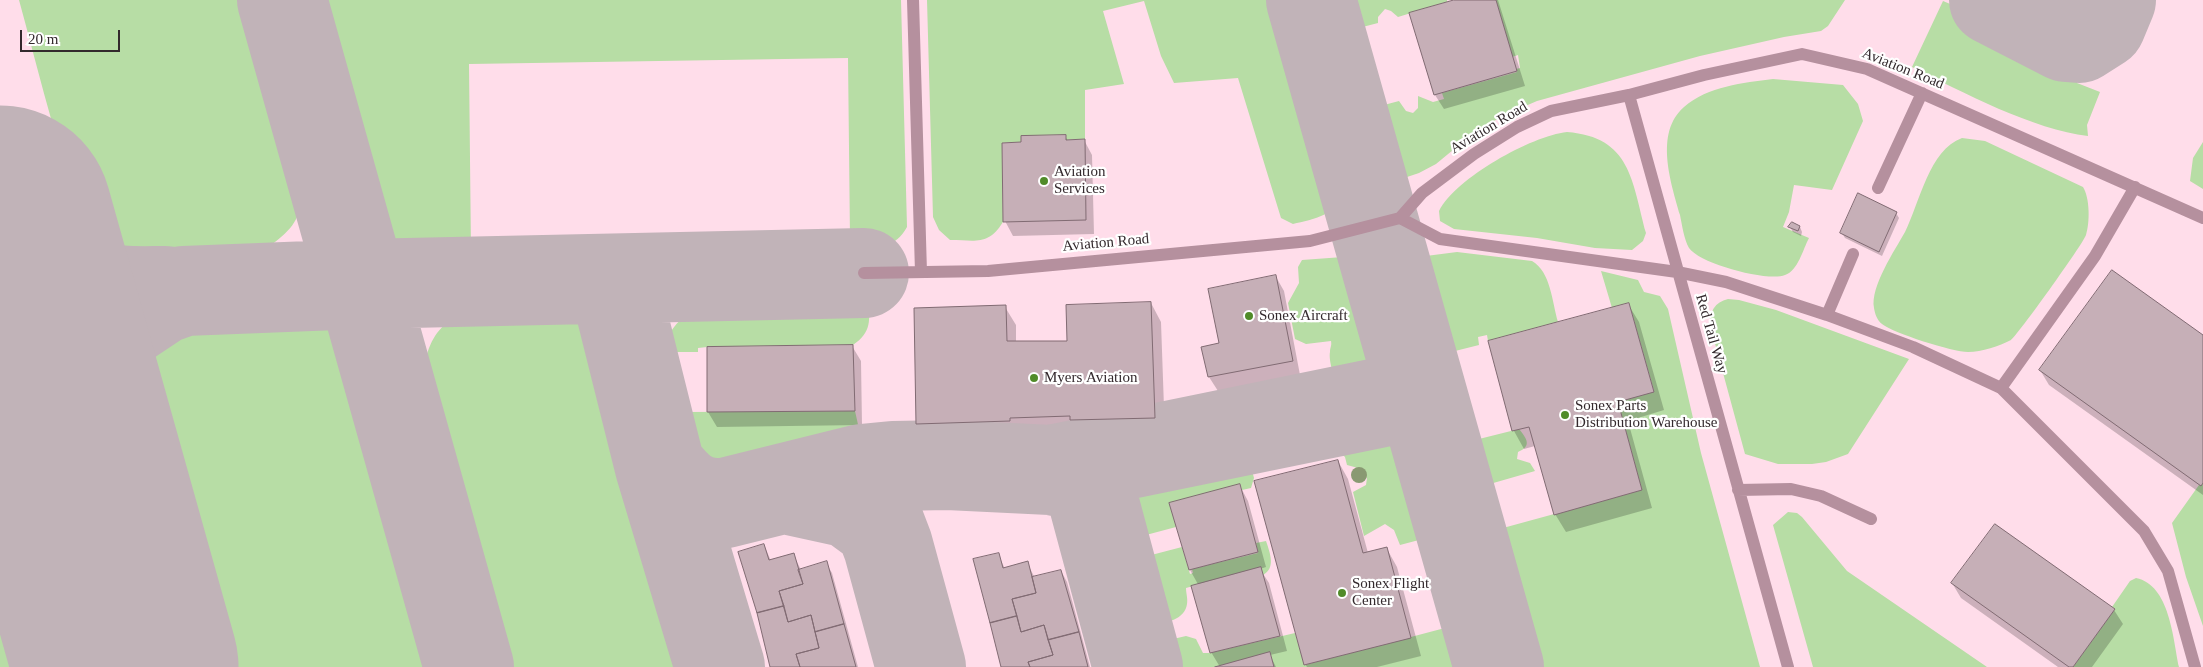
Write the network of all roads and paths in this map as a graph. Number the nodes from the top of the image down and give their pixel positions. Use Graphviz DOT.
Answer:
graph roads {
  1 [pos="913,0"];
  2 [pos="1922,93"];
  3 [pos="1629,95"];
  4 [pos="2135,187"];
  5 [pos="1878,188"];
  6 [pos="1400,218"];
  7 [pos="2203,218"];
  8 [pos="1853,254"];
  9 [pos="921,272"];
  10 [pos="1677,272"];
  11 [pos="864,273"];
  12 [pos="1827,315"];
  13 [pos="2000,388"];
  14 [pos="1738,490"];
  15 [pos="1871,519"];
  16 [pos="1788,667"];
  17 [pos="2195,667"];
  1 -- 9 [label="lane"];
  2 -- 3 [label="lane, Aviation Road"];
  2 -- 4 [label="lane, Aviation Road"];
  2 -- 5 [label="lane"];
  3 -- 6 [label="lane, Aviation Road"];
  3 -- 10 [label="lane, Red Tail Way"];
  4 -- 7 [label="lane, Aviation Road"];
  4 -- 13 [label="lane"];
  6 -- 9 [label="lane, Aviation Road"];
  6 -- 10 [label="lane"];
  8 -- 12 [label="lane"];
  9 -- 11 [label="lane, Aviation Road"];
  10 -- 12 [label="lane"];
  10 -- 14 [label="lane, Red Tail Way"];
  12 -- 13 [label="lane"];
  13 -- 17 [label="lane"];
  14 -- 15 [label="lane"];
  14 -- 16 [label="lane, Red Tail Way"];
}
